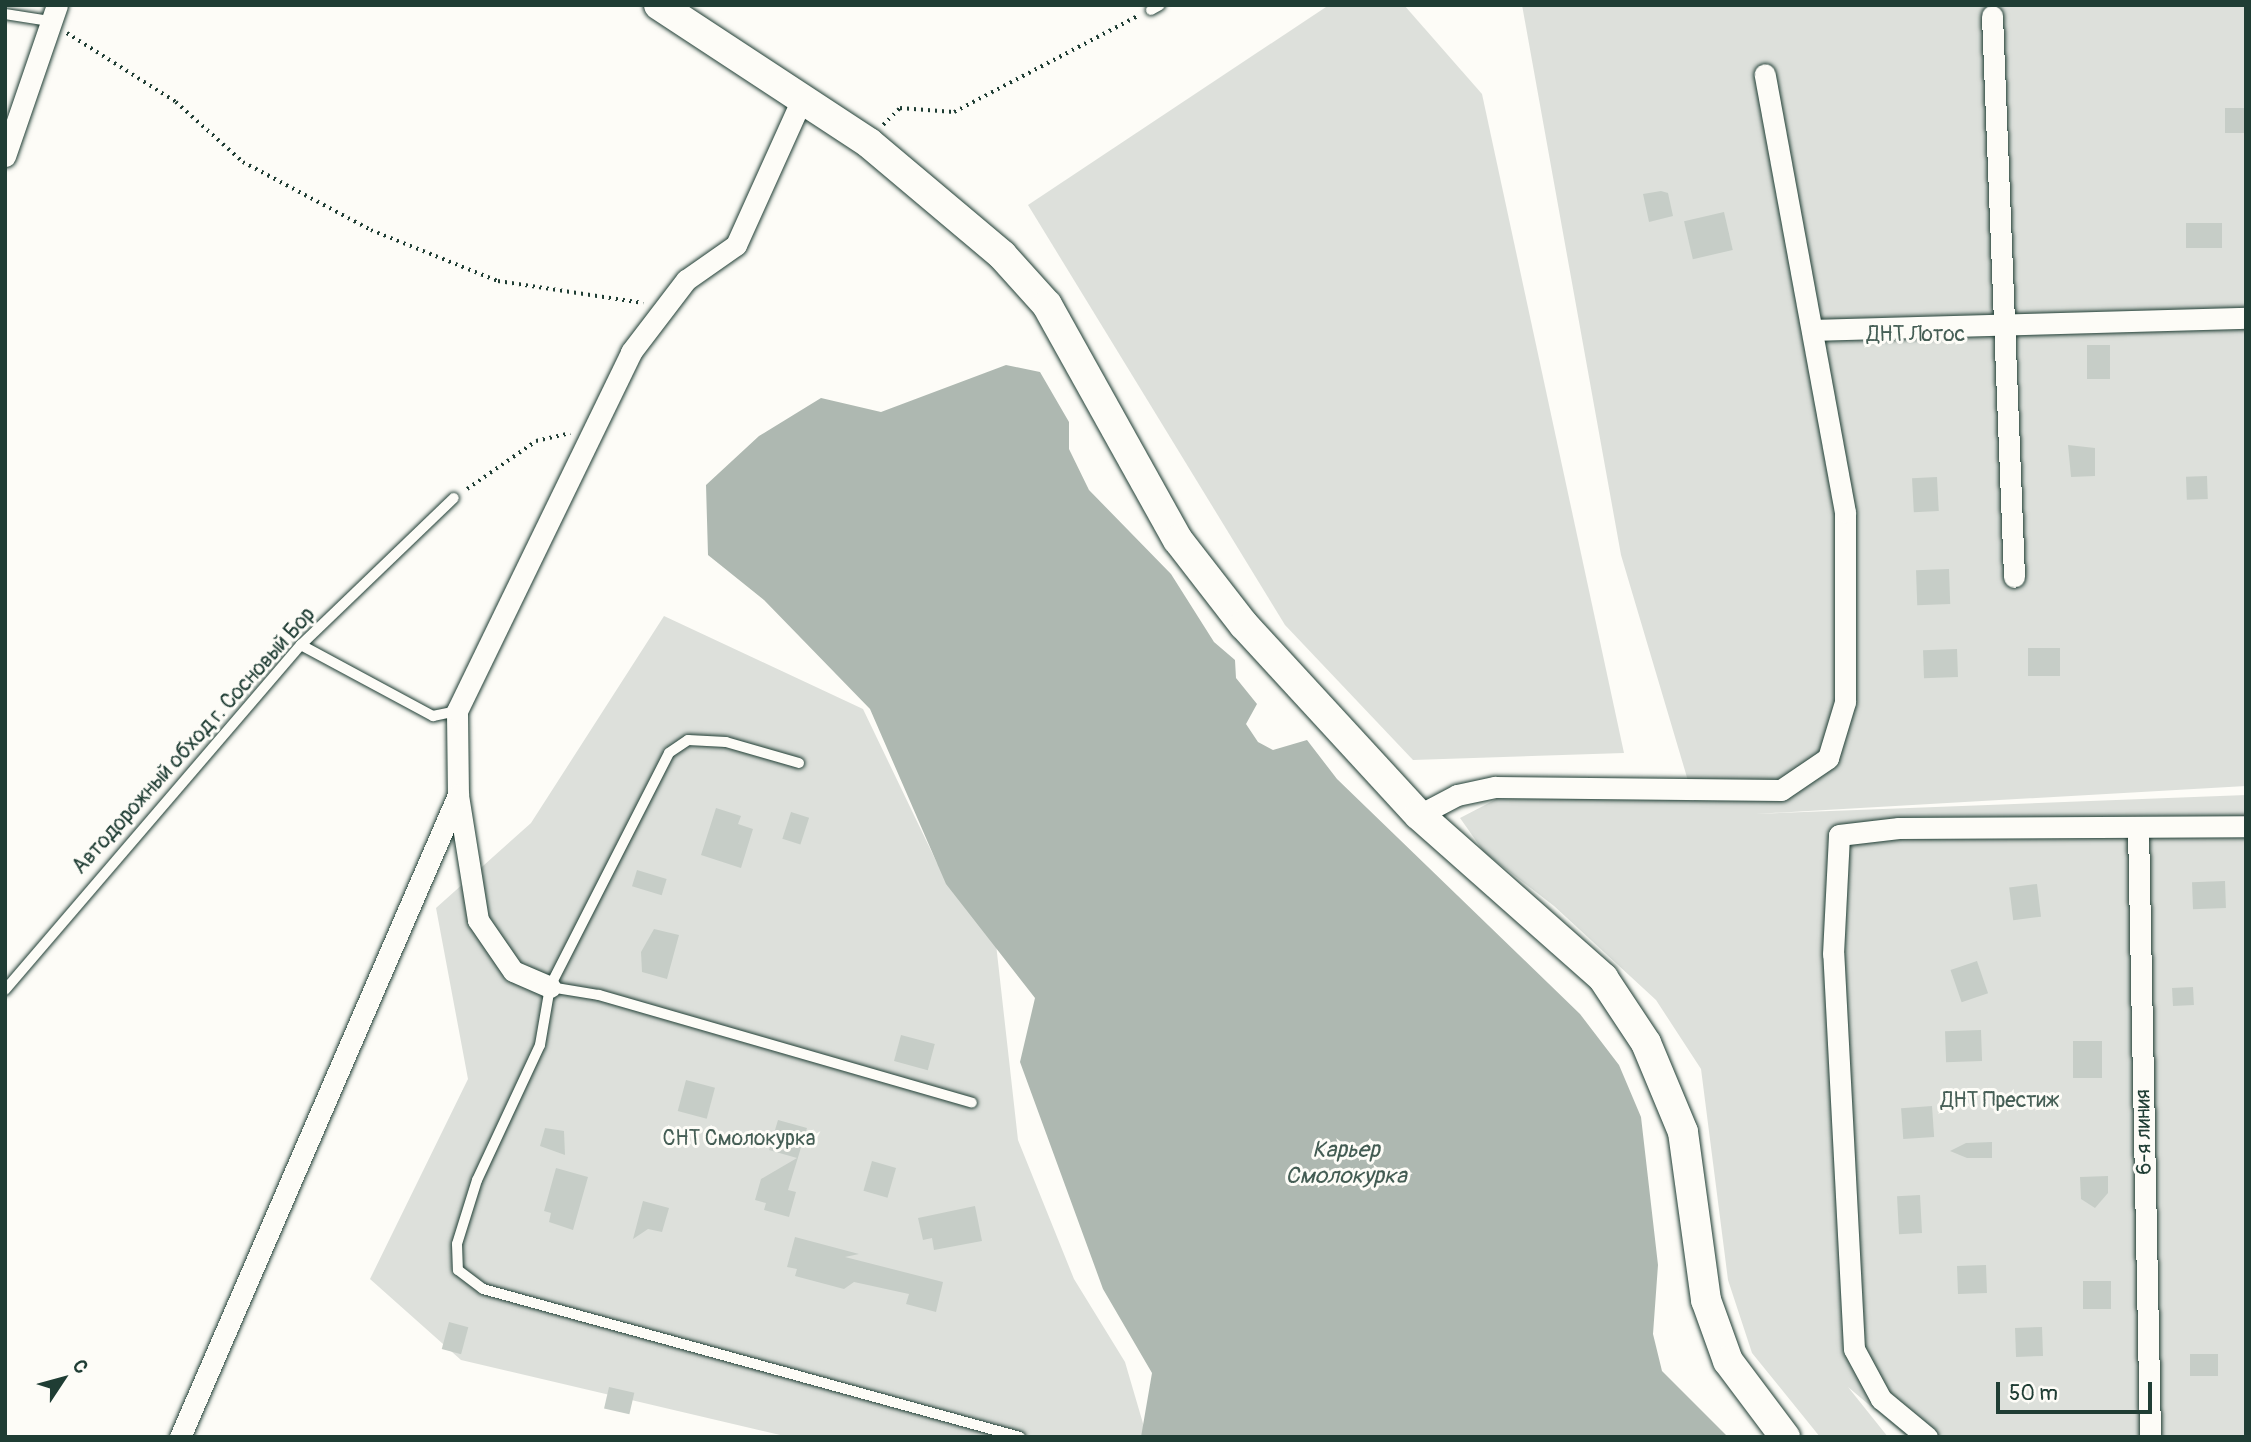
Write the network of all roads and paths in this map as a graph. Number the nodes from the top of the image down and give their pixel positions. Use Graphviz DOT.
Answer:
graph roads {
  1 [pos="659,5"];
  2 [pos="1156,8"];
  3 [pos="53,13"];
  4 [pos="5,14"];
  5 [pos="1992,16"];
  6 [pos="1765,74"];
  7 [pos="801,101"];
  8 [pos="869,143"];
  9 [pos="5,156"];
  10 [pos="666,305"];
  11 [pos="2246,318"];
  12 [pos="2007,322"];
  13 [pos="1812,331"];
  14 [pos="589,429"];
  15 [pos="454,498"];
  16 [pos="2014,577"];
  17 [pos="301,645"];
  18 [pos="457,711"];
  19 [pos="799,763"];
  20 [pos="457,795"];
  21 [pos="1419,815"];
  22 [pos="2246,826"];
  23 [pos="2138,827"];
  24 [pos="550,987"];
  25 [pos="5,990"];
  26 [pos="972,1103"];
  27 [pos="180,1437"];
  28 [pos="1020,1437"];
  29 [pos="1785,1437"];
  30 [pos="1927,1437"];
  31 [pos="2150,1437"];
  1 -- 7 [label="street"];
  2 -- 8 [label="path"];
  3 -- 4 [label="lane"];
  3 -- 9 [label="street"];
  3 -- 10 [label="path"];
  5 -- 12 [label="street"];
  6 -- 13 [label="street"];
  7 -- 8 [label="street"];
  7 -- 10 [label="street"];
  8 -- 21 [label="street"];
  10 -- 14 [label="street"];
  11 -- 12 [label="street"];
  12 -- 13 [label="street"];
  12 -- 16 [label="street"];
  13 -- 21 [label="street"];
  14 -- 15 [label="path"];
  14 -- 18 [label="street"];
  15 -- 17 [label="lane, Автодорожный обход г. Сосновый Бор"];
  17 -- 18 [label="lane"];
  17 -- 25 [label="lane, Автодорожный обход г. Сосновый Бор"];
  18 -- 20 [label="street"];
  19 -- 24 [label="lane"];
  20 -- 24 [label="street"];
  20 -- 27 [label="street"];
  21 -- 29 [label="street"];
  22 -- 23 [label="street"];
  23 -- 30 [label="street"];
  23 -- 31 [label="street, 6-я линия"];
  24 -- 26 [label="lane"];
  24 -- 28 [label="lane"];
}
